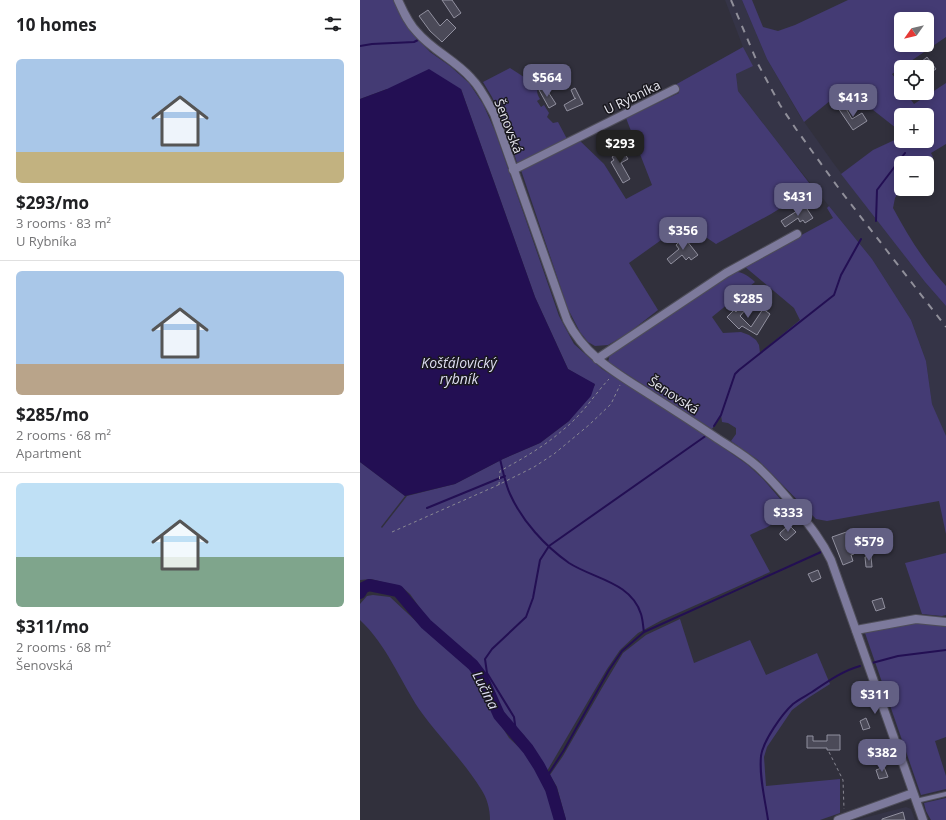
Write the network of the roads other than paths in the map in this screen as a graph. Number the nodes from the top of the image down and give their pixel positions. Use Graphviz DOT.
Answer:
graph roads {
  1 [pos="398,0"];
  2 [pos="675,89"];
  3 [pos="513,170"];
  4 [pos="797,234"];
  5 [pos="597,359"];
  6 [pos="946,622"];
  7 [pos="856,630"];
  8 [pos="946,794"];
  9 [pos="914,797"];
  10 [pos="841,819"];
  11 [pos="923,820"];
  1 -- 3 [label="street, Šenovská"];
  2 -- 3 [label="street, U Rybníka"];
  3 -- 5 [label="street, Šenovská"];
  4 -- 5 [label="street"];
  5 -- 7 [label="street, Šenovská"];
  6 -- 7 [label="street"];
  7 -- 9 [label="street, Šenovská"];
  8 -- 9 [label="lane"];
  9 -- 10 [label="street"];
  9 -- 11 [label="street, Šenovská"];
}
